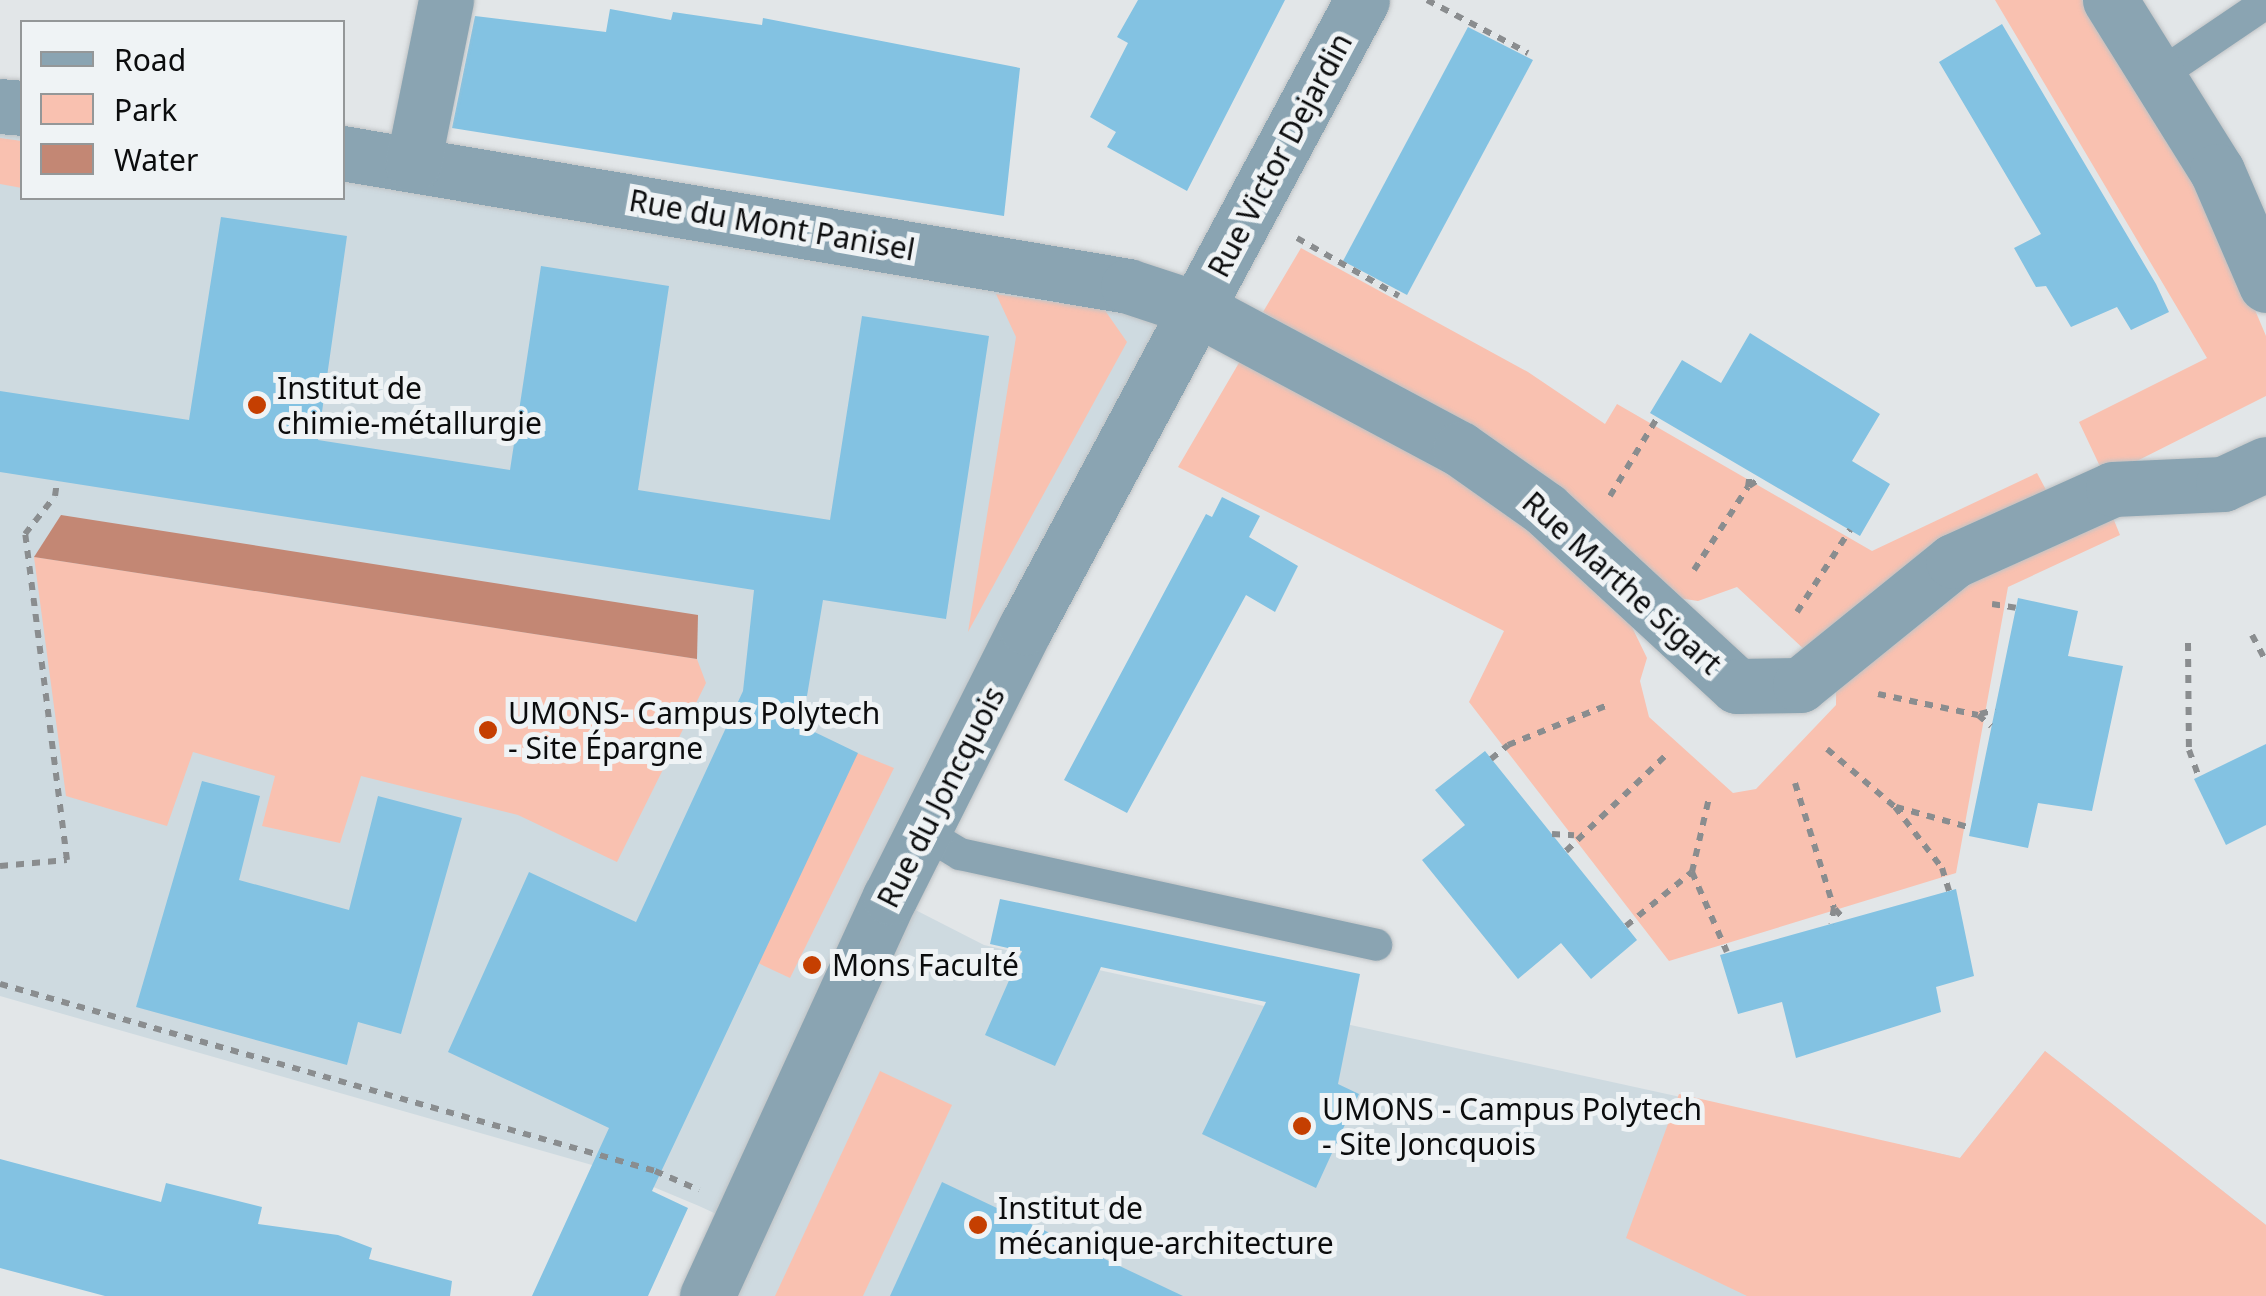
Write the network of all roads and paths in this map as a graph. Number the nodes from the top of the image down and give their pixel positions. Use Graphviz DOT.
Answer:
graph roads {
  1 [pos="446,0"];
  2 [pos="1362,0"];
  3 [pos="1426,0"];
  4 [pos="2110,0"];
  5 [pos="2266,2"];
  6 [pos="1528,53"];
  7 [pos="2161,74"];
  8 [pos="345,153"];
  9 [pos="413,164"];
  10 [pos="1292,235"];
  11 [pos="2266,285"];
  12 [pos="1399,296"];
  13 [pos="1198,309"];
  14 [pos="1657,418"];
  15 [pos="2266,464"];
  16 [pos="1750,472"];
  17 [pos="1762,478"];
  18 [pos="57,481"];
  19 [pos="1748,486"];
  20 [pos="1600,514"];
  21 [pos="1850,530"];
  22 [pos="1685,583"];
  23 [pos="1796,613"];
  24 [pos="2252,634"];
  25 [pos="2188,643"];
  26 [pos="2266,661"];
  27 [pos="1858,690"];
  28 [pos="1608,705"];
  29 [pos="1995,710"];
  30 [pos="1978,714"];
  31 [pos="1991,726"];
  32 [pos="1827,749"];
  33 [pos="1666,756"];
  34 [pos="1491,759"];
  35 [pos="2200,777"];
  36 [pos="1796,784"];
  37 [pos="1709,798"];
  38 [pos="1895,807"];
  39 [pos="1971,828"];
  40 [pos="924,832"];
  41 [pos="1552,834"];
  42 [pos="1576,835"];
  43 [pos="1566,851"];
  44 [pos="0,866"];
  45 [pos="1692,872"];
  46 [pos="1949,891"];
  47 [pos="1834,908"];
  48 [pos="1845,920"];
  49 [pos="1831,924"];
  50 [pos="1626,926"];
  51 [pos="1376,945"];
  52 [pos="1727,952"];
  53 [pos="0,984"];
  54 [pos="746,1211"];
  55 [pos="708,1296"];
  1 -- 9 [label="street"];
  2 -- 13 [label="street, Rue Victor Dejardin"];
  3 -- 6 [label="path"];
  4 -- 7 [label="street"];
  5 -- 7 [label="lane"];
  7 -- 11 [label="street"];
  8 -- 9 [label="street, Rue du Mont Panisel"];
  9 -- 13 [label="street, Rue du Mont Panisel"];
  10 -- 12 [label="path"];
  13 -- 15 [label="street, Rue Marthe Sigart"];
  13 -- 40 [label="street, Rue du Joncquois"];
  14 -- 20 [label="path"];
  16 -- 19 [label="path"];
  17 -- 19 [label="path"];
  18 -- 44 [label="path"];
  19 -- 22 [label="path"];
  21 -- 23 [label="path"];
  24 -- 26 [label="path"];
  25 -- 35 [label="path"];
  27 -- 30 [label="path"];
  28 -- 34 [label="path"];
  29 -- 30 [label="path"];
  30 -- 31 [label="path"];
  32 -- 38 [label="path"];
  33 -- 42 [label="path"];
  36 -- 47 [label="path"];
  37 -- 45 [label="path"];
  38 -- 39 [label="path"];
  38 -- 46 [label="path"];
  40 -- 51 [label="lane"];
  40 -- 54 [label="street, Rue du Joncquois"];
  41 -- 42 [label="path"];
  42 -- 43 [label="path"];
  45 -- 50 [label="path"];
  45 -- 52 [label="path"];
  47 -- 48 [label="path"];
  47 -- 49 [label="path"];
  53 -- 54 [label="path"];
  54 -- 55 [label="street, Rue du Joncquois"];
}
